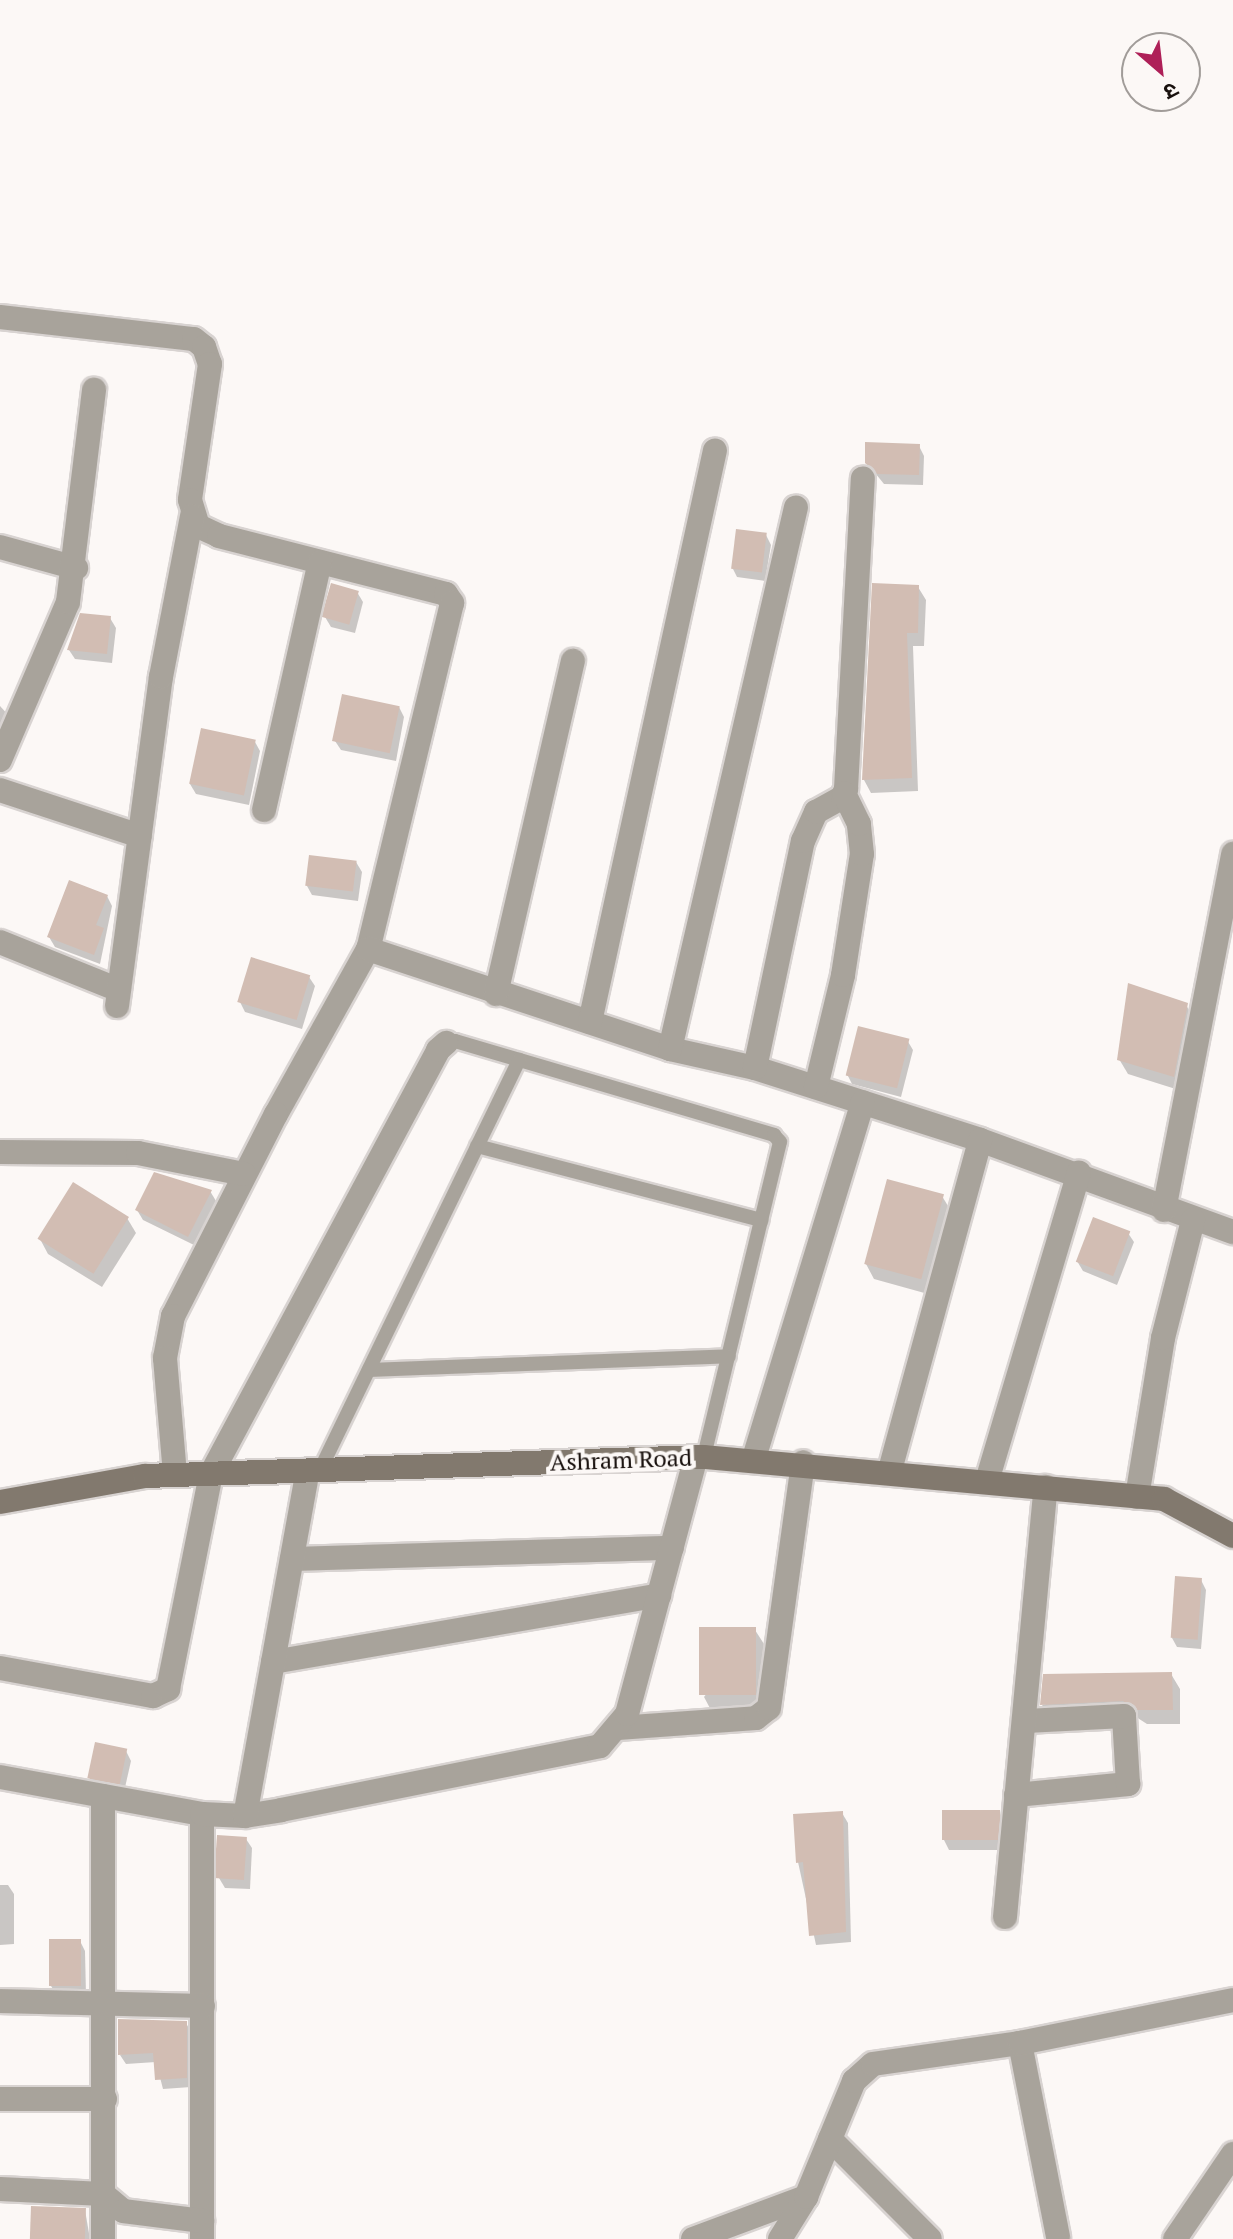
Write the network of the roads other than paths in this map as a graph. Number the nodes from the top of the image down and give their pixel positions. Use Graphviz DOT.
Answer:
graph roads {
  1 [pos="0,317"];
  2 [pos="94,390"];
  3 [pos="715,450"];
  4 [pos="863,478"];
  5 [pos="796,507"];
  6 [pos="192,516"];
  7 [pos="0,547"];
  8 [pos="320,562"];
  9 [pos="76,568"];
  10 [pos="573,661"];
  11 [pos="0,760"];
  12 [pos="0,790"];
  13 [pos="844,793"];
  14 [pos="264,810"];
  15 [pos="140,836"];
  16 [pos="1233,854"];
  17 [pos="0,942"];
  18 [pos="368,949"];
  19 [pos="496,994"];
  20 [pos="590,1022"];
  21 [pos="446,1043"];
  22 [pos="670,1049"];
  23 [pos="519,1060"];
  24 [pos="755,1068"];
  25 [pos="816,1087"];
  26 [pos="863,1102"];
  27 [pos="980,1140"];
  28 [pos="477,1146"];
  29 [pos="0,1152"];
  30 [pos="1079,1172"];
  31 [pos="244,1174"];
  32 [pos="1164,1210"];
  33 [pos="762,1220"];
  34 [pos="1193,1220"];
  35 [pos="1233,1232"];
  36 [pos="729,1356"];
  37 [pos="369,1370"];
  38 [pos="700,1457"];
  39 [pos="754,1458"];
  40 [pos="803,1462"];
  41 [pos="890,1470"];
  42 [pos="314,1471"];
  43 [pos="211,1474"];
  44 [pos="175,1475"];
  45 [pos="987,1481"];
  46 [pos="1046,1487"];
  47 [pos="1137,1497"];
  48 [pos="0,1502"];
  49 [pos="1233,1536"];
  50 [pos="672,1548"];
  51 [pos="292,1559"];
  52 [pos="659,1595"];
  53 [pos="273,1662"];
  54 [pos="0,1668"];
  55 [pos="1026,1721"];
  56 [pos="618,1728"];
  57 [pos="0,1777"];
  58 [pos="1016,1795"];
  59 [pos="103,1796"];
  60 [pos="202,1814"];
  61 [pos="245,1816"];
  62 [pos="1005,1917"];
  63 [pos="1233,2000"];
  64 [pos="0,2001"];
  65 [pos="101,2003"];
  66 [pos="203,2006"];
  67 [pos="1020,2043"];
  68 [pos="0,2099"];
  69 [pos="105,2099"];
  70 [pos="830,2139"];
  71 [pos="1233,2154"];
  72 [pos="0,2189"];
  73 [pos="103,2194"];
  74 [pos="806,2197"];
  75 [pos="202,2230"];
  76 [pos="1058,2237"];
  77 [pos="103,2239"];
  78 [pos="693,2239"];
  79 [pos="780,2239"];
  80 [pos="930,2239"];
  81 [pos="1175,2239"];
  1 -- 6 [label="street"];
  2 -- 9 [label="street"];
  3 -- 20 [label="street"];
  4 -- 13 [label="street"];
  5 -- 22 [label="street"];
  6 -- 8 [label="street"];
  6 -- 15 [label="street"];
  7 -- 9 [label="street"];
  8 -- 14 [label="street"];
  8 -- 18 [label="street"];
  9 -- 11 [label="street"];
  10 -- 19 [label="street"];
  12 -- 15 [label="street"];
  13 -- 24 [label="street"];
  13 -- 25 [label="street"];
  15 -- 17 [label="street"];
  16 -- 32 [label="street"];
  18 -- 19 [label="street"];
  18 -- 31 [label="street"];
  19 -- 20 [label="street"];
  20 -- 22 [label="street"];
  21 -- 23 [label="lane"];
  21 -- 43 [label="street"];
  22 -- 24 [label="street"];
  23 -- 28 [label="lane"];
  23 -- 33 [label="lane"];
  24 -- 25 [label="street"];
  25 -- 26 [label="street"];
  26 -- 27 [label="street"];
  26 -- 39 [label="street"];
  27 -- 30 [label="street"];
  27 -- 41 [label="street"];
  28 -- 33 [label="lane"];
  28 -- 37 [label="lane"];
  29 -- 31 [label="street"];
  30 -- 32 [label="street"];
  30 -- 45 [label="street"];
  31 -- 44 [label="street"];
  32 -- 34 [label="street"];
  33 -- 36 [label="lane"];
  34 -- 35 [label="street"];
  34 -- 47 [label="street"];
  36 -- 37 [label="lane"];
  36 -- 38 [label="lane"];
  37 -- 42 [label="lane"];
  38 -- 39 [label="street, Ashram Road"];
  38 -- 42 [label="street, Ashram Road"];
  38 -- 50 [label="street"];
  39 -- 40 [label="street, Ashram Road"];
  40 -- 41 [label="street, Ashram Road"];
  40 -- 56 [label="street"];
  41 -- 45 [label="street, Ashram Road"];
  42 -- 43 [label="street, Ashram Road"];
  42 -- 51 [label="street"];
  43 -- 44 [label="street, Ashram Road"];
  43 -- 54 [label="street"];
  44 -- 48 [label="street, Ashram Road"];
  45 -- 46 [label="street, Ashram Road"];
  46 -- 47 [label="street, Ashram Road"];
  46 -- 55 [label="street"];
  47 -- 49 [label="street, Ashram Road"];
  50 -- 51 [label="street"];
  50 -- 52 [label="street"];
  51 -- 53 [label="street"];
  52 -- 53 [label="street"];
  52 -- 56 [label="street"];
  53 -- 61 [label="street"];
  55 -- 58 [label="street"];
  55 -- 58 [label="street"];
  56 -- 61 [label="street"];
  57 -- 59 [label="street"];
  58 -- 62 [label="street"];
  59 -- 60 [label="street"];
  59 -- 65 [label="street"];
  60 -- 61 [label="street"];
  60 -- 66 [label="street"];
  63 -- 67 [label="street"];
  64 -- 65 [label="street"];
  65 -- 66 [label="street"];
  65 -- 69 [label="street"];
  66 -- 75 [label="street"];
  67 -- 70 [label="street"];
  67 -- 76 [label="street"];
  68 -- 69 [label="street"];
  69 -- 73 [label="street"];
  70 -- 74 [label="street"];
  70 -- 80 [label="street"];
  71 -- 81 [label="street"];
  72 -- 73 [label="street"];
  73 -- 75 [label="street"];
  73 -- 77 [label="street"];
  74 -- 78 [label="street"];
  74 -- 79 [label="street"];
}
